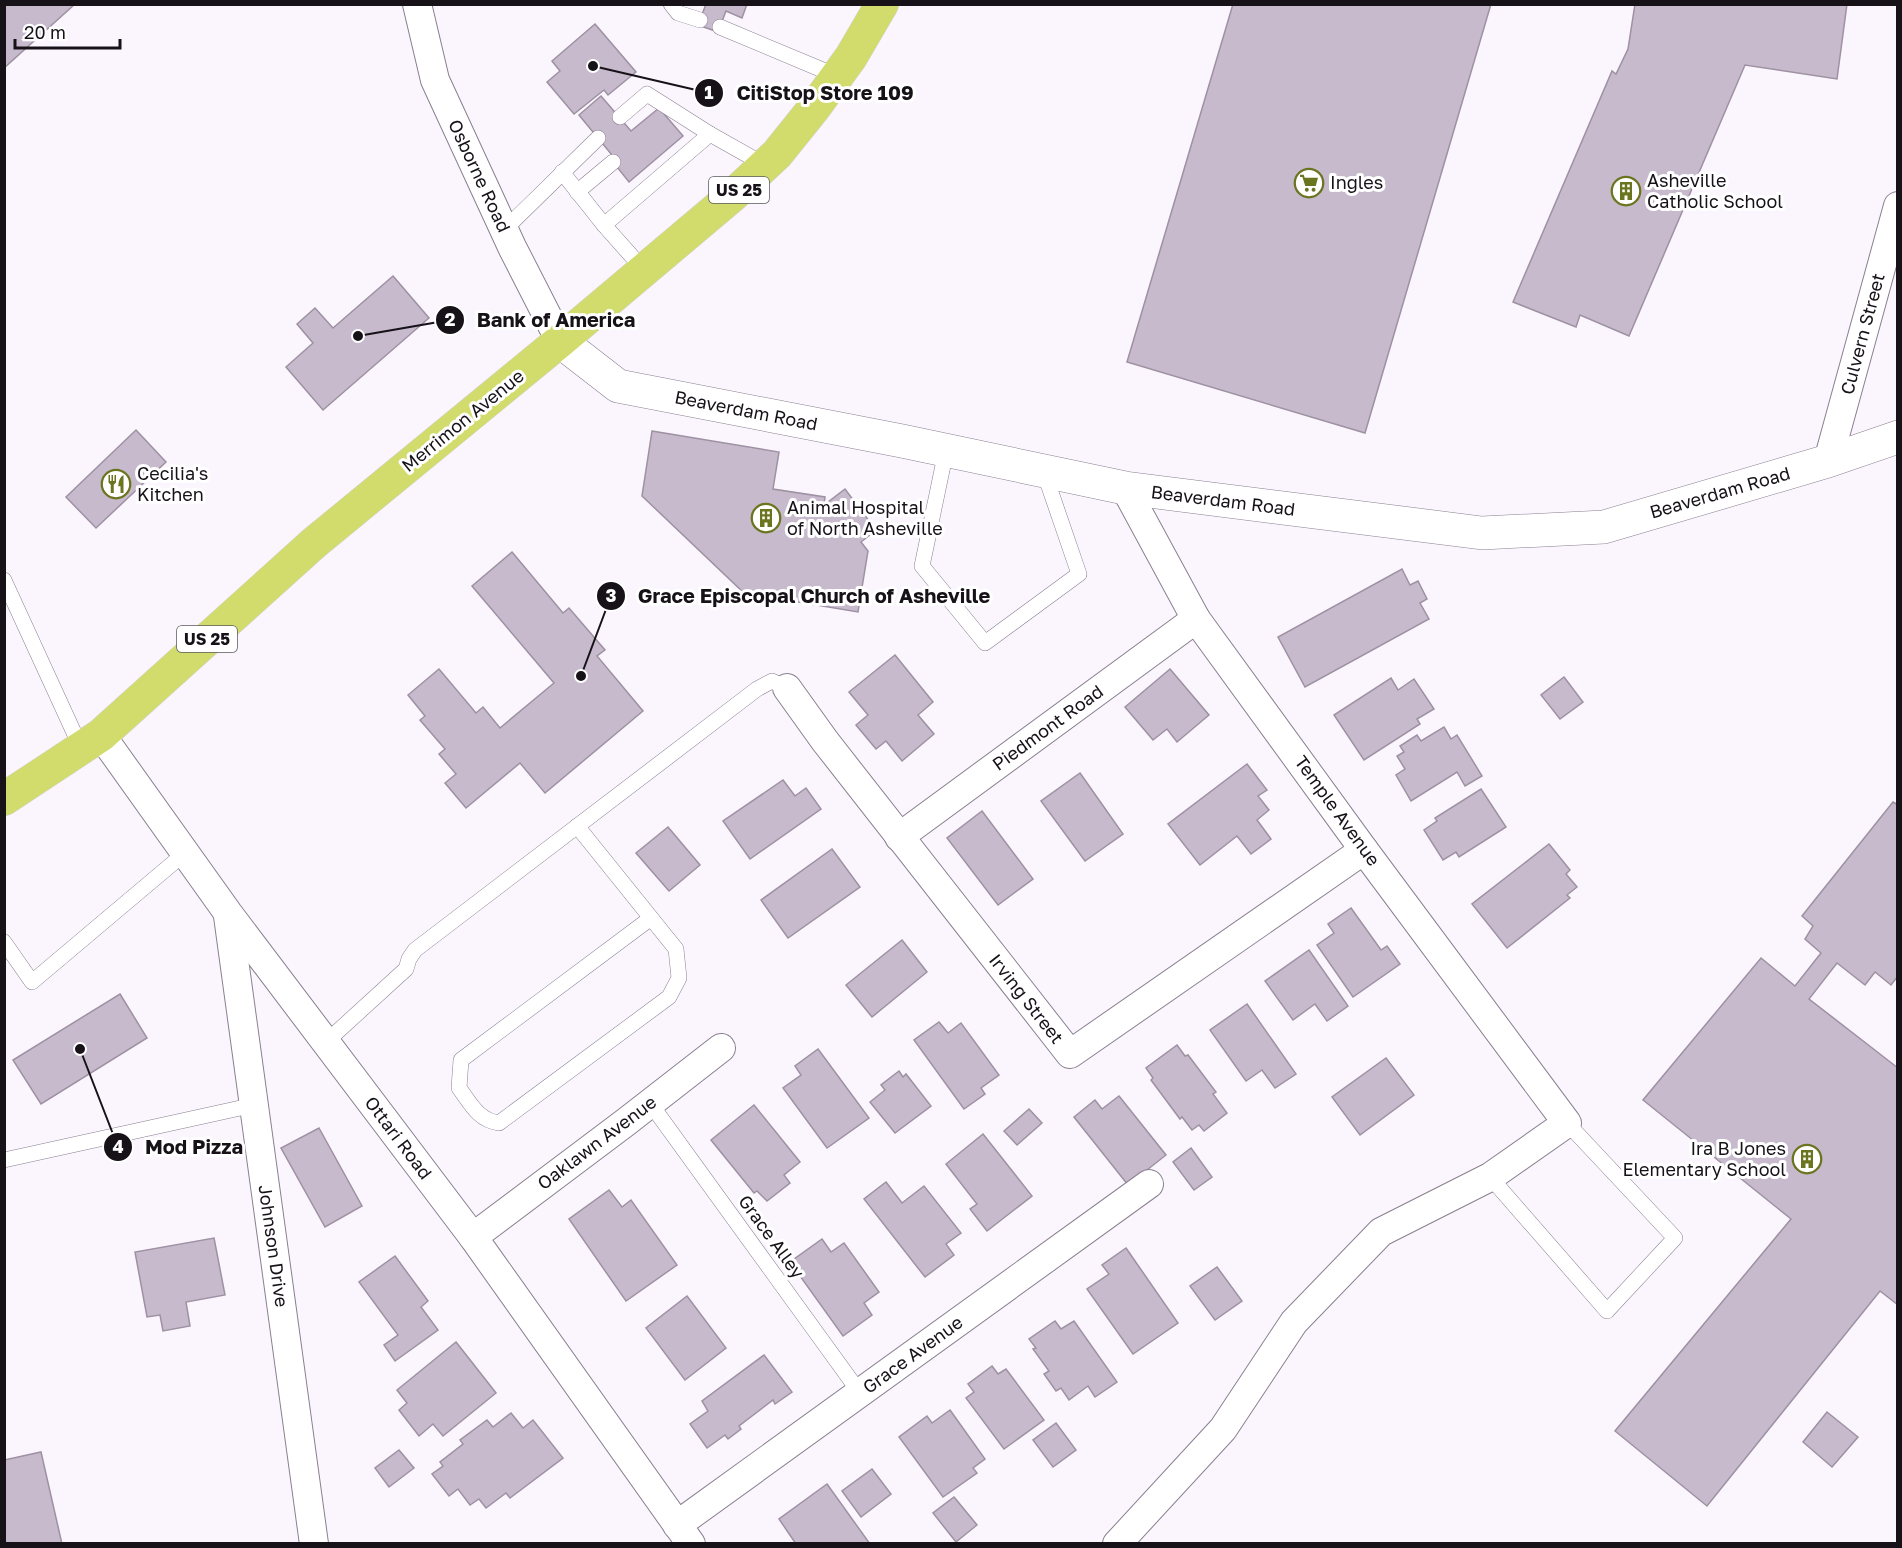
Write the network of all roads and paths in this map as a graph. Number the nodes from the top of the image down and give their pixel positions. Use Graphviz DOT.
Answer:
graph roads {
  1 [pos="417,4"];
  2 [pos="671,4"];
  3 [pos="882,4"];
  4 [pos="700,20"];
  5 [pos="720,27"];
  6 [pos="837,76"];
  7 [pos="620,117"];
  8 [pos="710,134"];
  9 [pos="598,138"];
  10 [pos="613,162"];
  11 [pos="765,165"];
  12 [pos="562,172"];
  13 [pos="577,192"];
  14 [pos="1898,206"];
  15 [pos="604,225"];
  16 [pos="504,230"];
  17 [pos="645,270"];
  18 [pos="560,341"];
  19 [pos="1898,437"];
  20 [pos="946,451"];
  21 [pos="1828,461"];
  22 [pos="1044,471"];
  23 [pos="1125,488"];
  24 [pos="4,580"];
  25 [pos="1196,619"];
  26 [pos="787,688"];
  27 [pos="91,742"];
  28 [pos="4,799"];
  29 [pos="577,826"];
  30 [pos="899,837"];
  31 [pos="1365,850"];
  32 [pos="185,853"];
  33 [pos="228,913"];
  34 [pos="651,918"];
  35 [pos="4,942"];
  36 [pos="326,1042"];
  37 [pos="721,1048"];
  38 [pos="650,1103"];
  39 [pos="254,1105"];
  40 [pos="1567,1123"];
  41 [pos="4,1160"];
  42 [pos="1490,1178"];
  43 [pos="1149,1184"];
  44 [pos="473,1237"];
  45 [pos="860,1393"];
  46 [pos="684,1534"];
  47 [pos="314,1544"];
  48 [pos="1117,1544"];
  1 -- 16 [label="street, Osborne Road"];
  2 -- 4 [label="lane"];
  3 -- 6 [label="main road, Merrimon Avenue / US 25"];
  5 -- 6 [label="lane"];
  6 -- 11 [label="main road, Merrimon Avenue / US 25"];
  7 -- 8 [label="lane"];
  8 -- 11 [label="lane"];
  8 -- 15 [label="lane"];
  9 -- 12 [label="lane"];
  10 -- 13 [label="lane"];
  11 -- 17 [label="main road, Merrimon Avenue / US 25"];
  12 -- 13 [label="lane"];
  12 -- 16 [label="lane"];
  13 -- 15 [label="lane"];
  14 -- 21 [label="street, Culvern Street"];
  15 -- 17 [label="lane"];
  16 -- 18 [label="street, Osborne Road"];
  17 -- 18 [label="main road, Merrimon Avenue / US 25"];
  18 -- 20 [label="street, Beaverdam Road"];
  18 -- 27 [label="main road, Merrimon Avenue / US 25"];
  19 -- 21 [label="street, Beaverdam Road"];
  20 -- 22 [label="street, Beaverdam Road"];
  20 -- 22 [label="lane"];
  21 -- 23 [label="street, Beaverdam Road"];
  22 -- 23 [label="street, Beaverdam Road"];
  23 -- 25 [label="street, Temple Avenue"];
  24 -- 27 [label="lane"];
  25 -- 30 [label="street, Piedmont Road"];
  25 -- 31 [label="street, Temple Avenue"];
  26 -- 29 [label="lane"];
  26 -- 30 [label="street, Irving Street"];
  27 -- 28 [label="main road, Merrimon Avenue / US 25"];
  27 -- 32 [label="street, Ottari Road"];
  29 -- 34 [label="lane"];
  29 -- 36 [label="lane"];
  30 -- 31 [label="street, Irving Street"];
  31 -- 40 [label="street, Temple Avenue"];
  32 -- 33 [label="street, Ottari Road"];
  32 -- 35 [label="lane"];
  33 -- 36 [label="street, Ottari Road"];
  33 -- 39 [label="street, Johnson Drive"];
  34 -- 34 [label="lane"];
  36 -- 44 [label="street, Ottari Road"];
  37 -- 38 [label="street, Oaklawn Avenue"];
  38 -- 44 [label="street, Oaklawn Avenue"];
  38 -- 45 [label="lane, Grace Alley"];
  39 -- 41 [label="lane"];
  39 -- 47 [label="street, Johnson Drive"];
  40 -- 42 [label="street"];
  40 -- 42 [label="lane"];
  42 -- 48 [label="street"];
  43 -- 45 [label="street, Grace Avenue"];
  44 -- 46 [label="street, Ottari Road"];
  45 -- 46 [label="street, Grace Avenue"];
}
